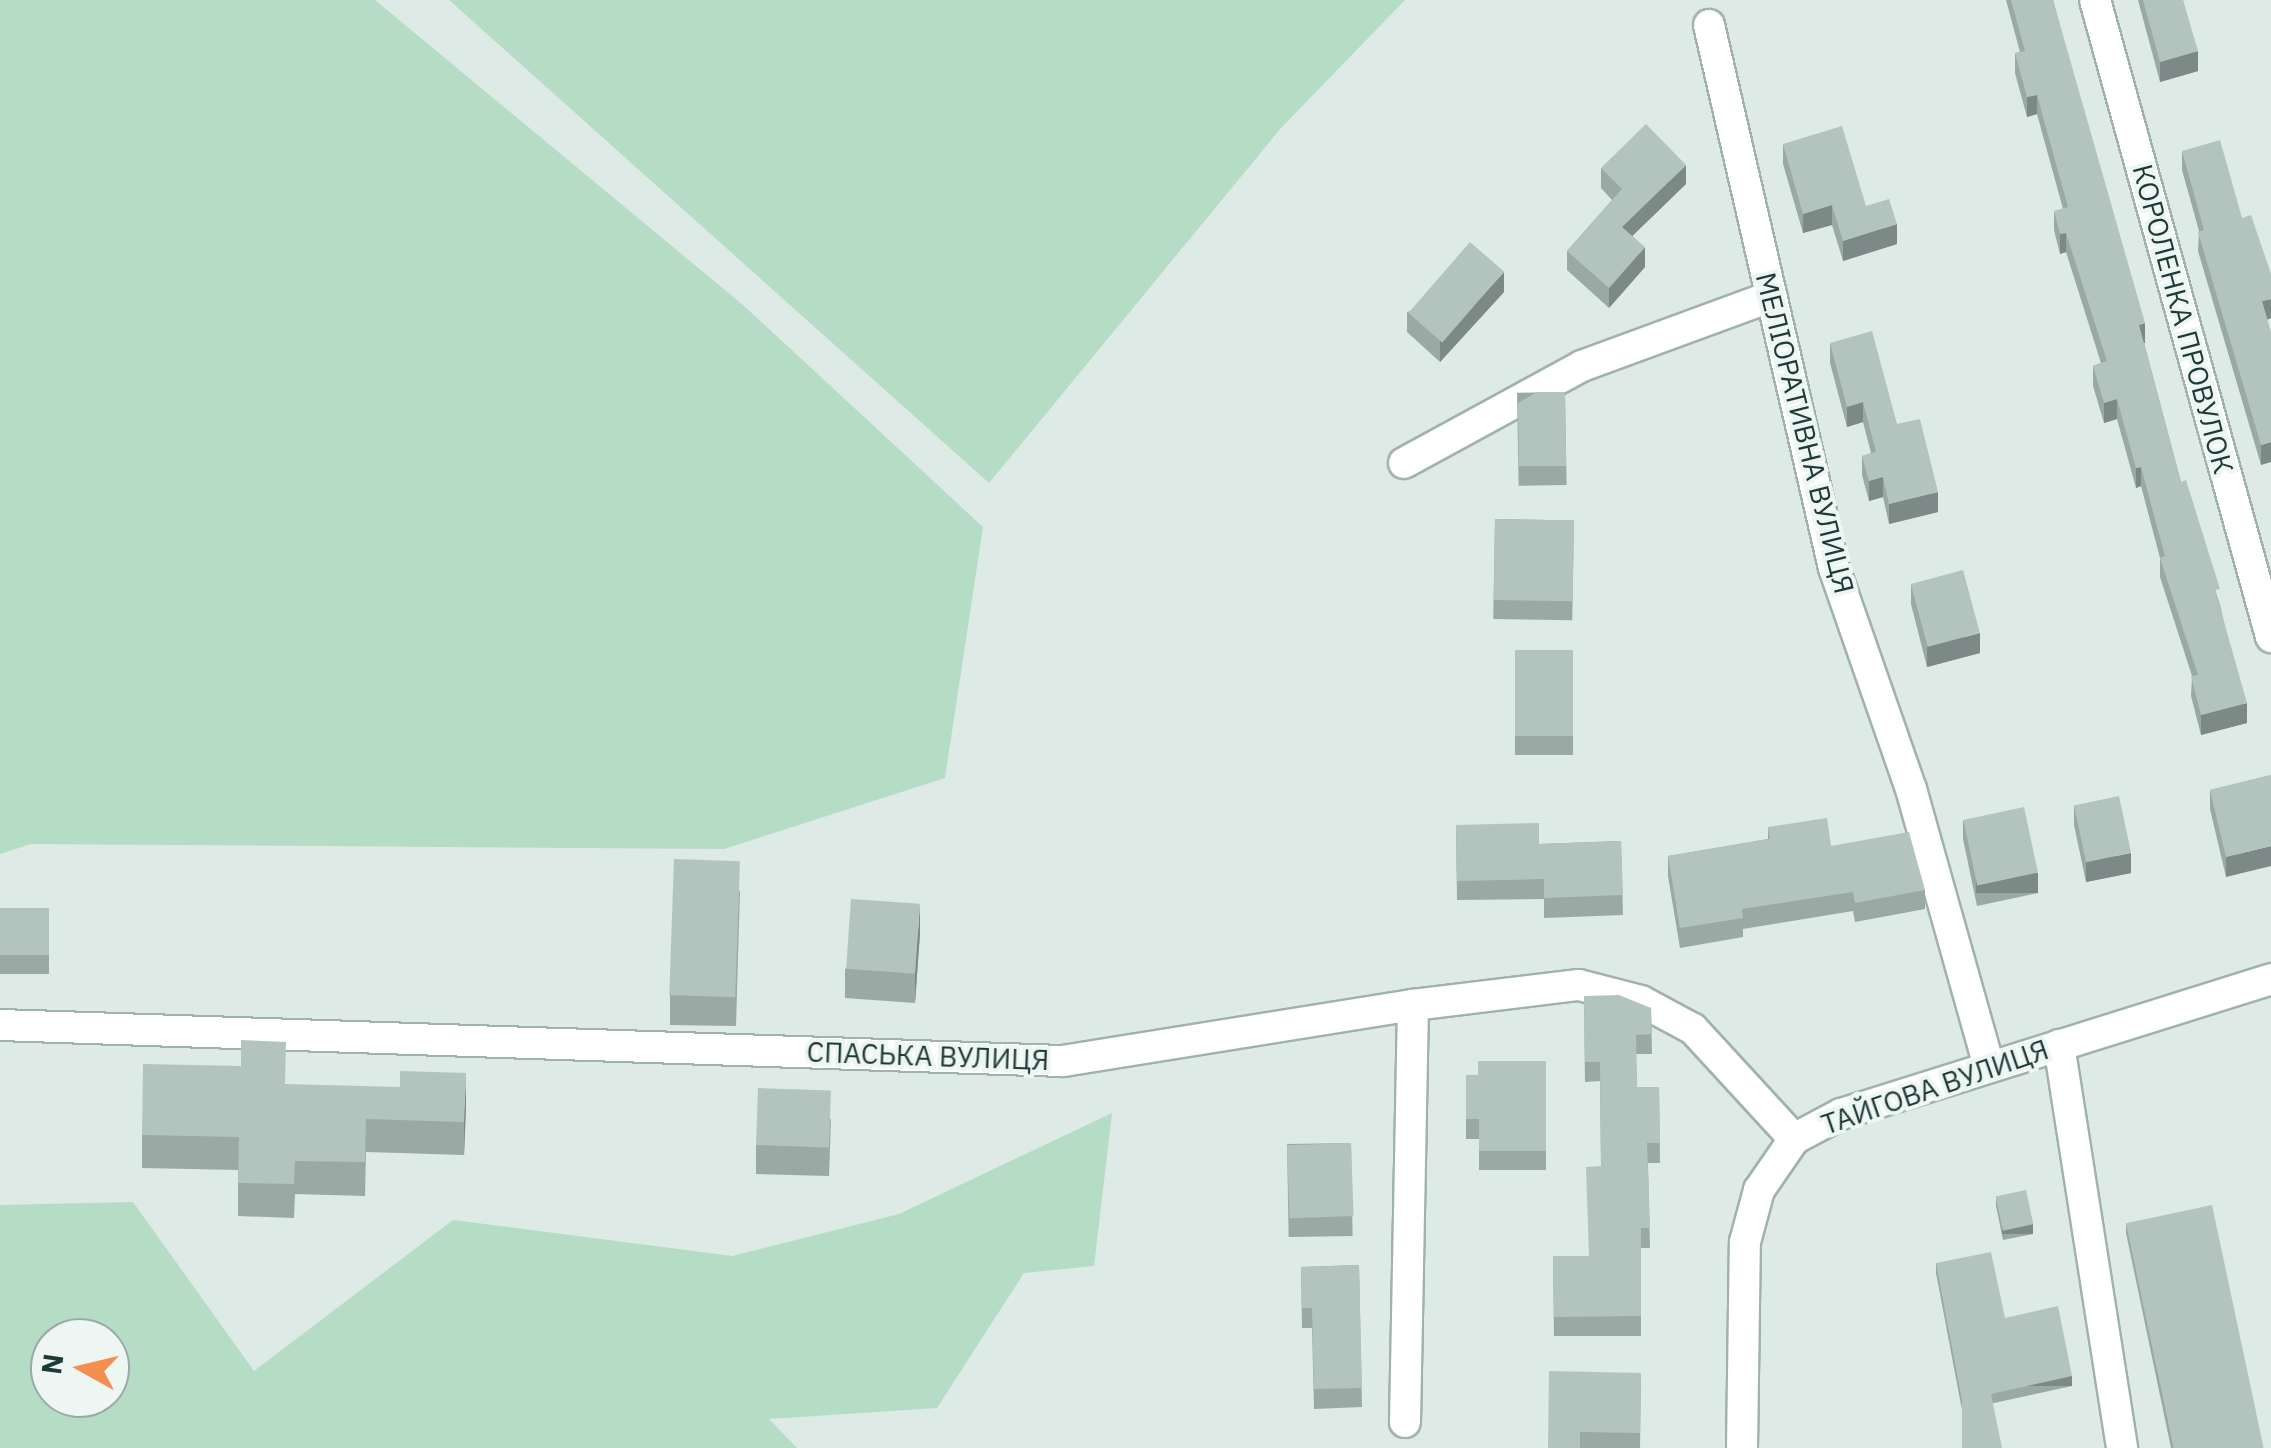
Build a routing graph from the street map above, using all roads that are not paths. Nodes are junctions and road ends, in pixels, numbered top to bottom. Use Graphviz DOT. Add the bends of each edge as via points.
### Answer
graph roads {
  1 [pos="2094,0"];
  2 [pos="1709,25"];
  3 [pos="1772,296"];
  4 [pos="1404,463"];
  5 [pos="2271,637"];
  6 [pos="2271,979"];
  7 [pos="1412,1006"];
  8 [pos="0,1025"];
  9 [pos="2059,1044"];
  10 [pos="1988,1066"];
  11 [pos="1794,1139"];
  12 [pos="1404,1422"];
  13 [pos="1742,1448"];
  14 [pos="2122,1448"];
  1 -- 5 [label="street, КОРОЛЕНКА ПРОВУЛОК"];
  2 -- 3 [label="street, МЕЛІОРАТИВНА ВУЛИЦЯ"];
  3 -- 4 [label="street" via="1582,366"];
  3 -- 10 [label="street, МЕЛІОРАТИВНА ВУЛИЦЯ" via="1834,568 1910,789"];
  6 -- 9 [label="street, ТАЙГОВА ВУЛИЦЯ"];
  7 -- 8 [label="street, СПАСЬКА ВУЛИЦЯ" via="1063,1061"];
  7 -- 11 [label="street, СПАСЬКА ВУЛИЦЯ" via="1579,985 1642,1001 1693,1029"];
  7 -- 12 [label="street"];
  9 -- 10 [label="street, ТАЙГОВА ВУЛИЦЯ"];
  9 -- 14 [label="street"];
  10 -- 11 [label="street, ТАЙГОВА ВУЛИЦЯ" via="1841,1114"];
  11 -- 13 [label="street, ТАЙГОВА ВУЛИЦЯ" via="1758,1190 1745,1242"];
}
